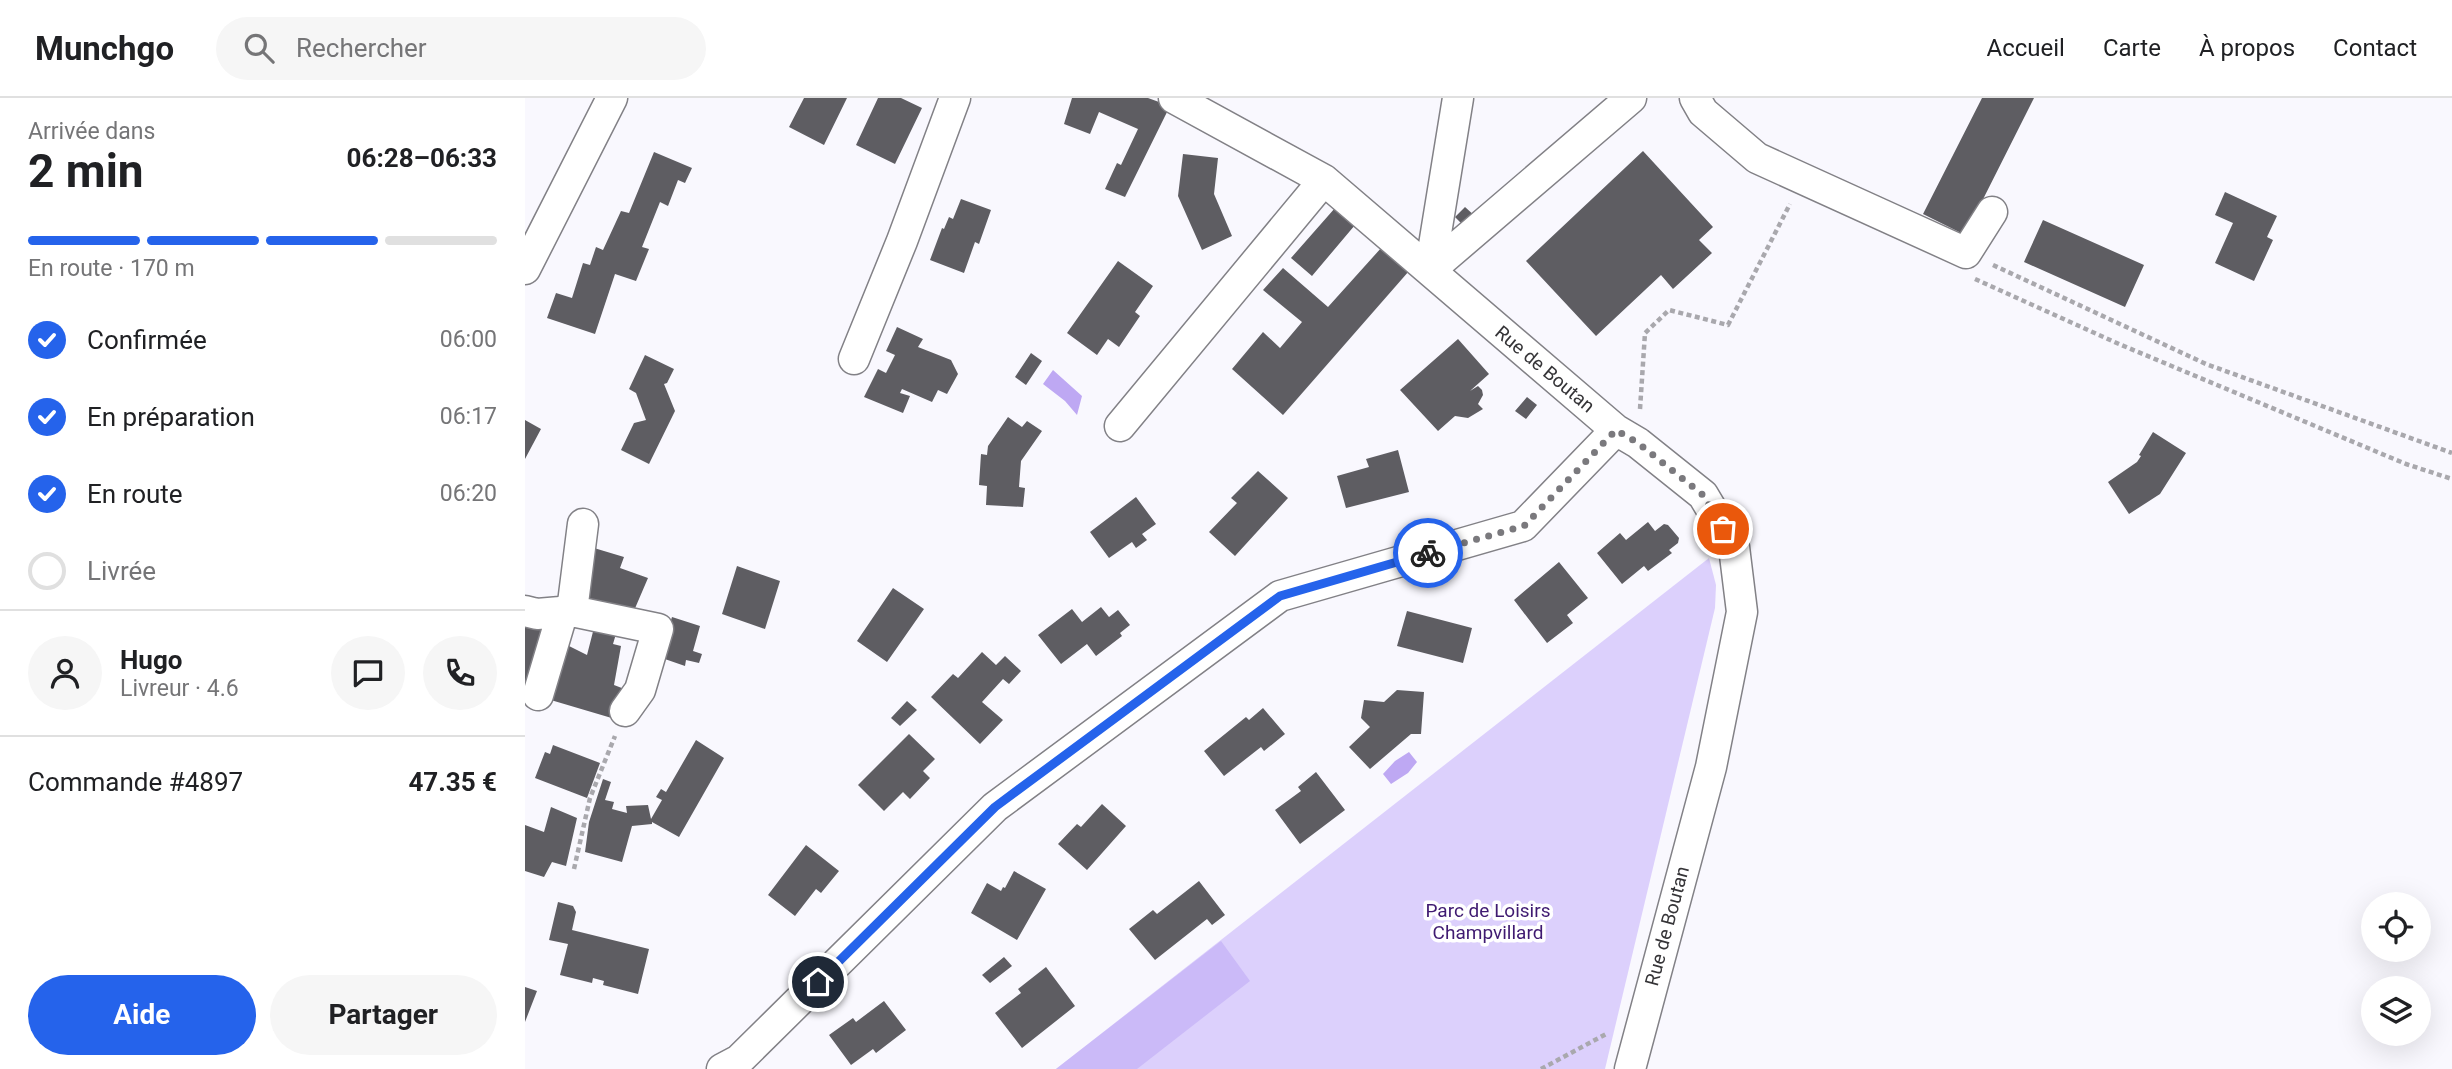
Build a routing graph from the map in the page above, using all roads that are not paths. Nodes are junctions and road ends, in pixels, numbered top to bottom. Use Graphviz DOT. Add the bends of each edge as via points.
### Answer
graph roads {
  1 [pos="612,98"];
  2 [pos="955,98"];
  3 [pos="1174,98"];
  4 [pos="1458,98"];
  5 [pos="1631,98"];
  6 [pos="1695,98"];
  7 [pos="1324,180"];
  8 [pos="1992,212"];
  9 [pos="525,269"];
  10 [pos="1430,270"];
  11 [pos="854,359"];
  12 [pos="1120,426"];
  13 [pos="1627,436"];
  14 [pos="583,524"];
  15 [pos="525,611"];
  16 [pos="568,611"];
  17 [pos="538,695"];
  18 [pos="625,711"];
  19 [pos="723,1069"];
  20 [pos="1630,1069"];
  1 -- 9 [label="street"];
  2 -- 11 [label="street"];
  3 -- 7 [label="street, Rue de Boutan"];
  4 -- 10 [label="street"];
  5 -- 10 [label="street"];
  6 -- 8 [label="street" via="1703,112 1757,158 1967,264"];
  7 -- 10 [label="street, Rue de Boutan"];
  7 -- 12 [label="street"];
  10 -- 13 [label="street, Rue de Boutan"];
  13 -- 19 [label="street" via="1524,526 1280,596 995,807 739,1060"];
  13 -- 20 [label="street, Rue de Boutan" via="1703,495 1734,547 1742,612 1711,767"];
  14 -- 16 [label="street"];
  15 -- 16 [label="street"];
  16 -- 17 [label="street"];
  16 -- 18 [label="street" via="658,629 640,690"];
}
